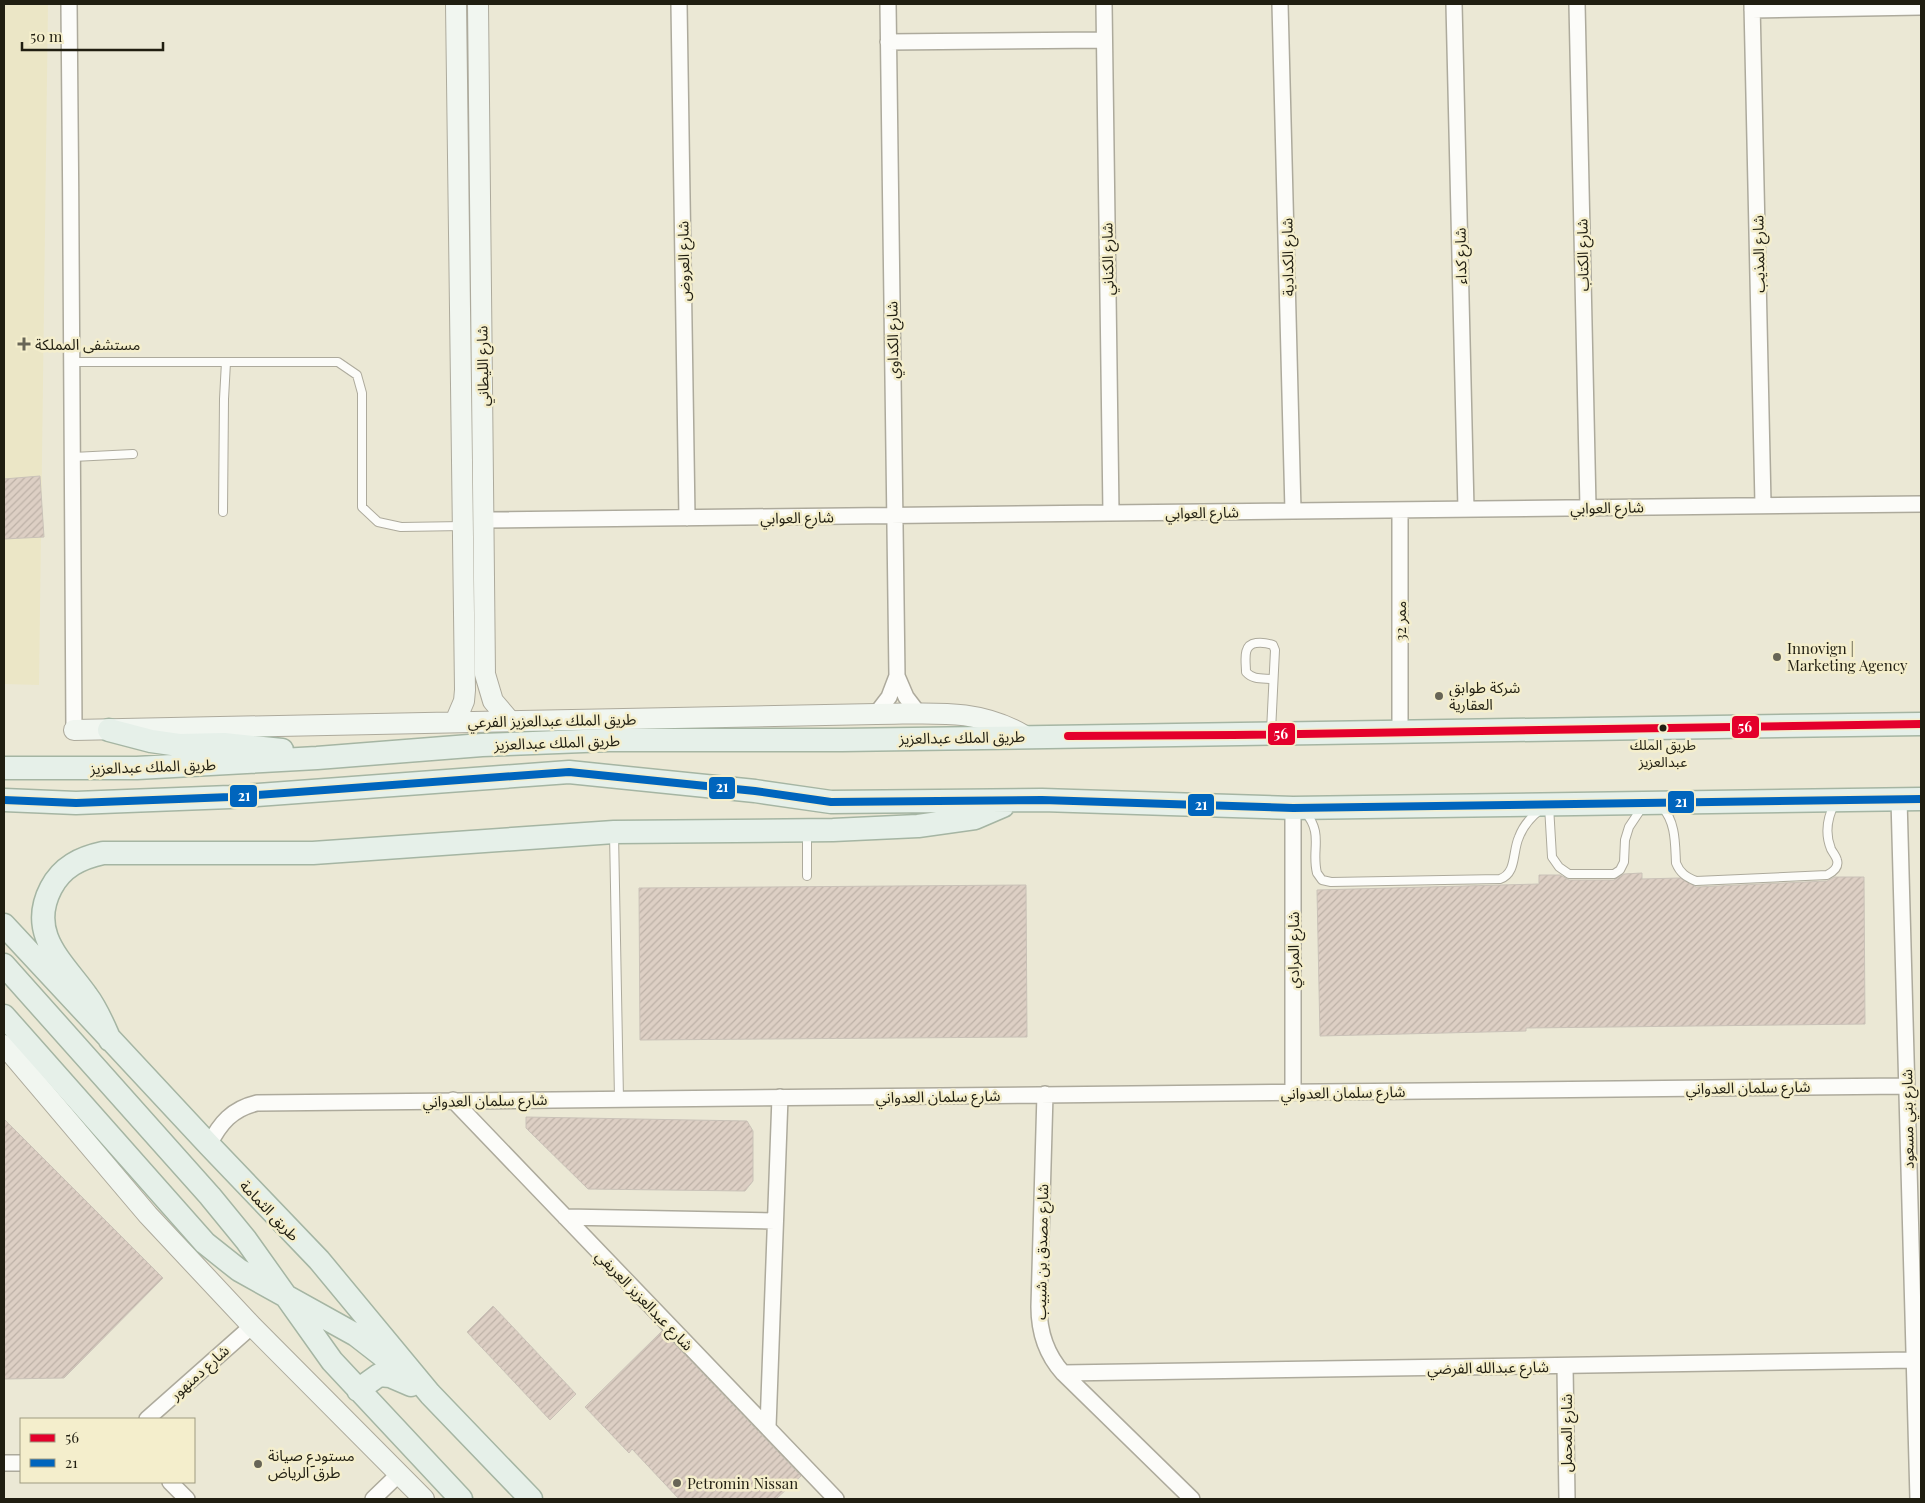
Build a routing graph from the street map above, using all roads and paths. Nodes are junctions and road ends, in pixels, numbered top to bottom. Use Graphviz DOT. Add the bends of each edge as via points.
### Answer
graph roads {
  1 [pos="68,4"];
  2 [pos="456,4"];
  3 [pos="478,4"];
  4 [pos="679,4"];
  5 [pos="888,4"];
  6 [pos="1104,4"];
  7 [pos="1280,4"];
  8 [pos="1454,4"];
  9 [pos="1577,4"];
  10 [pos="1752,7"];
  11 [pos="1921,8"];
  12 [pos="1104,40"];
  13 [pos="888,42"];
  14 [pos="72,362"];
  15 [pos="226,362"];
  16 [pos="134,454"];
  17 [pos="73,457"];
  18 [pos="1763,504"];
  19 [pos="1921,504"];
  20 [pos="1588,507"];
  21 [pos="1466,509"];
  22 [pos="1400,510"];
  23 [pos="1293,511"];
  24 [pos="223,512"];
  25 [pos="1110,513"];
  26 [pos="894,516"];
  27 [pos="687,518"];
  28 [pos="484,520"];
  29 [pos="463,526"];
  30 [pos="897,676"];
  31 [pos="1273,679"];
  32 [pos="876,714"];
  33 [pos="919,714"];
  34 [pos="510,721"];
  35 [pos="455,722"];
  36 [pos="1921,724"];
  37 [pos="74,730"];
  38 [pos="109,730"];
  39 [pos="1400,732"];
  40 [pos="1271,733"];
  41 [pos="1025,736"];
  42 [pos="317,758"];
  43 [pos="4,768"];
  44 [pos="1898,799"];
  45 [pos="1921,799"];
  46 [pos="4,800"];
  47 [pos="1013,801"];
  48 [pos="1837,801"];
  49 [pos="1651,803"];
  50 [pos="1548,806"];
  51 [pos="1296,808"];
  52 [pos="807,830"];
  53 [pos="614,832"];
  54 [pos="807,876"];
  55 [pos="4,925"];
  56 [pos="4,965"];
  57 [pos="4,1016"];
  58 [pos="110,1040"];
  59 [pos="4,1045"];
  60 [pos="1906,1086"];
  61 [pos="1293,1092"];
  62 [pos="1045,1094"];
  63 [pos="780,1097"];
  64 [pos="619,1099"];
  65 [pos="453,1100"];
  66 [pos="209,1145"];
  67 [pos="565,1217"];
  68 [pos="775,1221"];
  69 [pos="288,1297"];
  70 [pos="252,1326"];
  71 [pos="1913,1360"];
  72 [pos="1566,1366"];
  73 [pos="1063,1373"];
  74 [pos="358,1390"];
  75 [pos="430,1394"];
  76 [pos="148,1418"];
  77 [pos="768,1427"];
  78 [pos="4,1463"];
  79 [pos="20,1463"];
  80 [pos="400,1473"];
  81 [pos="171,1483"];
  82 [pos="187,1499"];
  83 [pos="373,1499"];
  84 [pos="424,1499"];
  85 [pos="461,1499"];
  86 [pos="531,1499"];
  87 [pos="836,1499"];
  88 [pos="1192,1499"];
  89 [pos="1567,1499"];
  90 [pos="1918,1499"];
  1 -- 14 [label="street"];
  2 -- 29 [label="street, شارع الليطاني"];
  3 -- 28 [label="street, شارع الليطاني"];
  4 -- 27 [label="street, شارع العروض"];
  5 -- 13 [label="street, شارع الكداوي"];
  6 -- 12 [label="street, شارع الكناني"];
  7 -- 23 [label="street, شارع الكدادية"];
  8 -- 21 [label="street, شارع كداء"];
  9 -- 20 [label="street, شارع الكتاب"];
  10 -- 11 [label="street"];
  10 -- 18 [label="street, شارع المذيب"];
  12 -- 13 [label="street"];
  12 -- 25 [label="street, شارع الكناني"];
  13 -- 26 [label="street, شارع الكداوي"];
  14 -- 15 [label="lane"];
  14 -- 17 [label="street"];
  15 -- 24 [label="lane"];
  15 -- 29 [label="lane" via="338,362 357,374 362,393 362,507 378,522 401,527"];
  16 -- 17 [label="lane"];
  17 -- 37 [label="street"];
  18 -- 19 [label="street, شارع العوابي"];
  18 -- 20 [label="street, شارع العوابي"];
  20 -- 21 [label="street, شارع العوابي"];
  21 -- 22 [label="street, شارع العوابي"];
  22 -- 23 [label="street, شارع العوابي"];
  22 -- 39 [label="street, ممر 32"];
  23 -- 25 [label="street, شارع العوابي"];
  25 -- 26 [label="street, شارع العوابي"];
  26 -- 27 [label="street, شارع العوابي"];
  26 -- 30 [label="street, شارع الكداوي"];
  27 -- 28 [label="street, شارع العوابي"];
  28 -- 34 [label="street, شارع الليطاني" via="485,674 493,701"];
  29 -- 35 [label="street, شارع الليطاني" via="465,690"];
  30 -- 32 [label="street, شارع الكداوي" via="889,697"];
  30 -- 33 [label="street, شارع الكداوي" via="906,697"];
  31 -- 31 [label="lane" via="1273,645 1267,642 1248,646 1246,672 1255,678"];
  31 -- 40 [label="lane"];
  32 -- 33 [label="street, طريق الملك عبدالعزيز الفرعي"];
  32 -- 34 [label="street, طريق الملك عبدالعزيز الفرعي"];
  33 -- 41 [label="street, طريق الملك عبدالعزيز الفرعي" via="978,716 1011,727"];
  34 -- 35 [label="street, طريق الملك عبدالعزيز الفرعي"];
  35 -- 38 [label="street, طريق الملك عبدالعزيز الفرعي"];
  36 -- 39 [label="main road, طريق الملك عبدالعزيز"];
  37 -- 38 [label="street, طريق الملك عبدالعزيز الفرعي"];
  38 -- 42 [label="main road" via="179,745 248,746"];
  39 -- 40 [label="main road, طريق الملك عبدالعزيز"];
  40 -- 41 [label="main road, طريق الملك عبدالعزيز"];
  41 -- 42 [label="main road, طريق الملك عبدالعزيز" via="609,740 482,745"];
  42 -- 43 [label="main road, طريق الملك عبدالعزيز" via="137,768"];
  44 -- 45 [label="main road, طريق الملك عبدالعزيز"];
  44 -- 48 [label="main road, طريق الملك عبدالعزيز"];
  44 -- 60 [label="street, شارع بني مسعود"];
  46 -- 47 [label="main road, طريق الملك عبدالعزيز" via="76,803 230,797 569,772 830,802"];
  47 -- 51 [label="main road, طريق الملك عبدالعزيز"];
  47 -- 52 [label="main road" via="975,818 918,826"];
  48 -- 49 [label="main road, طريق الملك عبدالعزيز"];
  48 -- 49 [label="lane" via="1827,830 1837,864 1827,875 1696,881 1678,868 1673,826 1664,809"];
  49 -- 50 [label="main road, طريق الملك عبدالعزيز"];
  49 -- 50 [label="lane" via="1629,827 1624,862 1614,874 1569,874 1559,867 1550,850"];
  50 -- 51 [label="main road, طريق الملك عبدالعزيز"];
  50 -- 51 [label="lane" via="1523,828 1510,872 1500,880 1331,882 1322,880 1317,873 1315,827"];
  51 -- 61 [label="street, شارع المرادي"];
  52 -- 53 [label="main road"];
  52 -- 54 [label="lane"];
  53 -- 58 [label="main road" via="313,853 88,856 75,862 54,882 47,895 43,924 53,951 98,1012"];
  53 -- 64 [label="lane"];
  55 -- 58 [label="main road, طريق الثمامة"];
  56 -- 69 [label="main road" via="210,1196"];
  57 -- 69 [label="main road" via="204,1243 239,1270"];
  58 -- 66 [label="main road, طريق الثمامة"];
  59 -- 70 [label="street" via="148,1215"];
  60 -- 61 [label="street, شارع سلمان العدواني"];
  60 -- 71 [label="street, شارع بني مسعود"];
  61 -- 62 [label="street, شارع سلمان العدواني"];
  62 -- 63 [label="street, شارع سلمان العدواني"];
  62 -- 73 [label="street, شارع مصدق بن شبيب" via="1039,1319 1045,1344"];
  63 -- 64 [label="street, شارع سلمان العدواني"];
  63 -- 68 [label="street"];
  64 -- 65 [label="street, شارع سلمان العدواني"];
  65 -- 66 [label="street, شارع سلمان العدواني" via="257,1103 235,1111 225,1119"];
  65 -- 67 [label="street, شارع عبدالعزيز العريفي"];
  66 -- 75 [label="main road, طريق الثمامة" via="319,1260"];
  67 -- 68 [label="street"];
  67 -- 77 [label="street, شارع عبدالعزيز العريفي"];
  68 -- 77 [label="street"];
  69 -- 74 [label="main road" via="332,1362"];
  69 -- 75 [label="main road" via="356,1335"];
  70 -- 76 [label="street, شارع دمنهور"];
  70 -- 80 [label="street"];
  71 -- 72 [label="street, شارع عبدالله الفرضي"];
  71 -- 90 [label="street, شارع بني مسعود"];
  72 -- 73 [label="street, شارع عبدالله الفرضي"];
  72 -- 89 [label="street, شارع المحمل"];
  73 -- 88 [label="street, شارع مصدق بن شبيب"];
  74 -- 75 [label="main road" via="379,1375 390,1376"];
  74 -- 85 [label="main road"];
  75 -- 86 [label="main road, طريق الثمامة"];
  77 -- 87 [label="street, شارع عبدالعزيز العريفي"];
  78 -- 79 [label="street"];
  80 -- 83 [label="street"];
  80 -- 84 [label="street"];
  81 -- 82 [label="street"];
}
